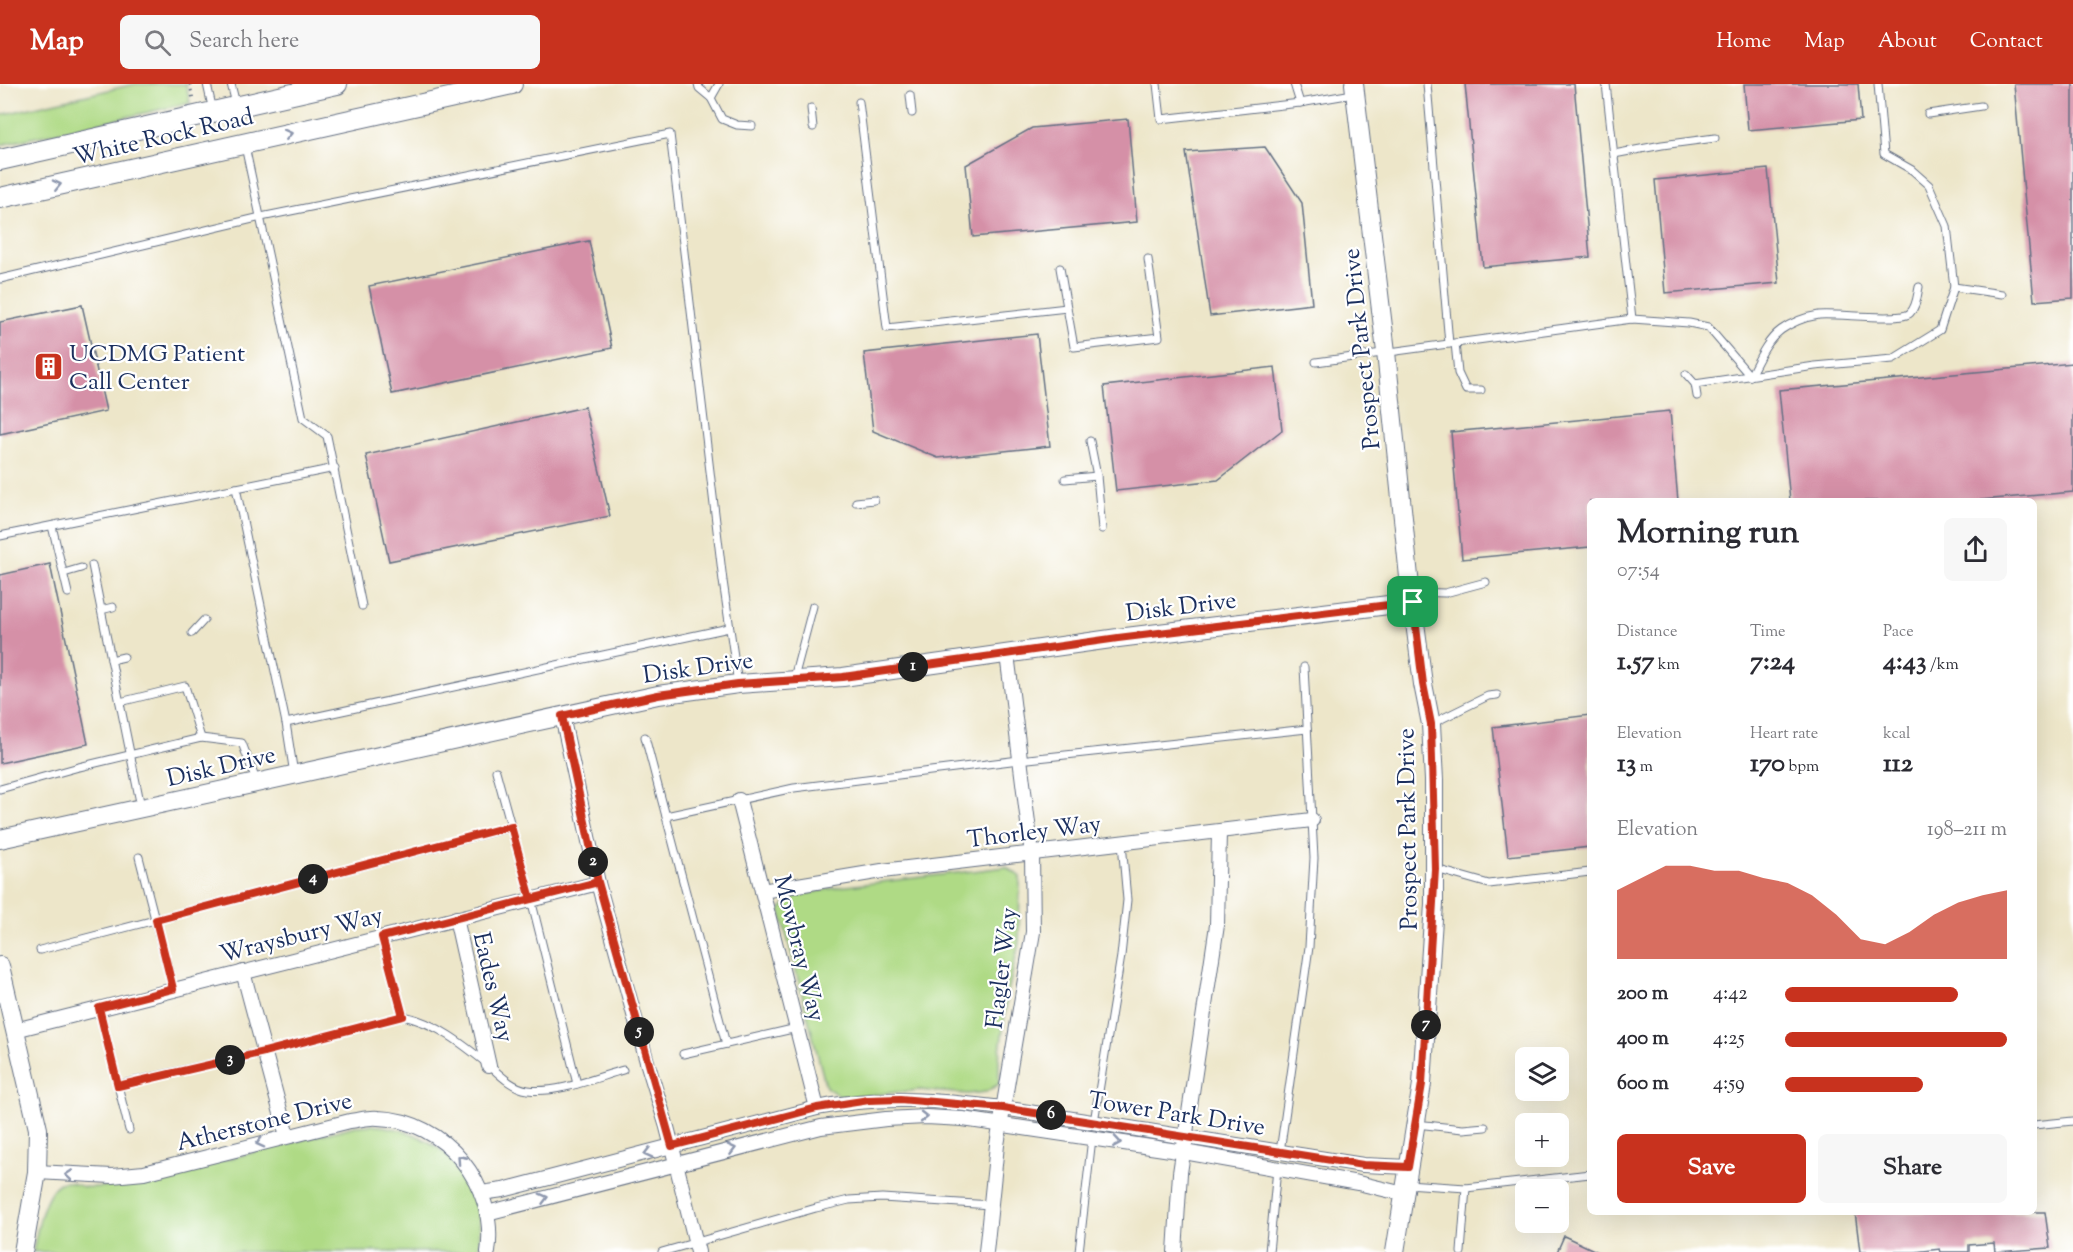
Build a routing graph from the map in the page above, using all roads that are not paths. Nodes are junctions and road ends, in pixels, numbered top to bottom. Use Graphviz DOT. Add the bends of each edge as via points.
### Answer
graph roads {
  1 [pos="207,84"];
  2 [pos="231,84"];
  3 [pos="337,84"];
  4 [pos="512,84"];
  5 [pos="698,84"];
  6 [pos="719,84"];
  7 [pos="1157,84"];
  8 [pos="1294,84"];
  9 [pos="1427,84"];
  10 [pos="1606,84"];
  11 [pos="1878,84"];
  12 [pos="1355,89"];
  13 [pos="910,95"];
  14 [pos="711,98"];
  15 [pos="859,102"];
  16 [pos="1300,103"];
  17 [pos="1981,106"];
  18 [pos="237,107"];
  19 [pos="811,108"];
  20 [pos="214,112"];
  21 [pos="912,113"];
  22 [pos="1928,114"];
  23 [pos="752,126"];
  24 [pos="813,127"];
  25 [pos="1715,138"];
  26 [pos="245,143"];
  27 [pos="1614,154"];
  28 [pos="0,160"];
  29 [pos="0,198"];
  30 [pos="261,217"];
  31 [pos="1148,258"];
  32 [pos="1060,268"];
  33 [pos="0,279"];
  34 [pos="1918,287"];
  35 [pos="1954,287"];
  36 [pos="2002,294"];
  37 [pos="1067,308"];
  38 [pos="1632,319"];
  39 [pos="1452,343"];
  40 [pos="1386,352"];
  41 [pos="1317,362"];
  42 [pos="1686,374"];
  43 [pos="1750,376"];
  44 [pos="1695,384"];
  45 [pos="1481,390"];
  46 [pos="1697,396"];
  47 [pos="1090,441"];
  48 [pos="335,468"];
  49 [pos="1097,476"];
  50 [pos="1065,479"];
  51 [pos="236,488"];
  52 [pos="874,500"];
  53 [pos="855,502"];
  54 [pos="52,526"];
  55 [pos="1102,529"];
  56 [pos="0,536"];
  57 [pos="92,565"];
  58 [pos="81,568"];
  59 [pos="64,573"];
  60 [pos="1486,582"];
  61 [pos="68,593"];
  62 [pos="1412,597"];
  63 [pos="362,606"];
  64 [pos="813,606"];
  65 [pos="113,607"];
  66 [pos="101,610"];
  67 [pos="204,620"];
  68 [pos="729,628"];
  69 [pos="192,633"];
  70 [pos="1007,654"];
  71 [pos="124,657"];
  72 [pos="111,660"];
  73 [pos="1304,667"];
  74 [pos="793,680"];
  75 [pos="738,684"];
  76 [pos="1497,695"];
  77 [pos="120,702"];
  78 [pos="562,716"];
  79 [pos="286,723"];
  80 [pos="1431,724"];
  81 [pos="1308,729"];
  82 [pos="645,737"];
  83 [pos="201,738"];
  84 [pos="130,754"];
  85 [pos="1019,760"];
  86 [pos="496,771"];
  87 [pos="294,774"];
  88 [pos="257,783"];
  89 [pos="0,789"];
  90 [pos="739,800"];
  91 [pos="142,809"];
  92 [pos="666,816"];
  93 [pos="1312,820"];
  94 [pos="511,826"];
  95 [pos="1219,832"];
  96 [pos="0,838"];
  97 [pos="1122,843"];
  98 [pos="1032,855"];
  99 [pos="139,857"];
  100 [pos="1435,869"];
  101 [pos="1587,872"];
  102 [pos="598,882"];
  103 [pos="762,891"];
  104 [pos="531,899"];
  105 [pos="456,918"];
  106 [pos="156,920"];
  107 [pos="382,937"];
  108 [pos="40,950"];
  109 [pos="0,966"];
  110 [pos="243,972"];
  111 [pos="173,989"];
  112 [pos="99,1008"];
  113 [pos="403,1016"];
  114 [pos="797,1028"];
  115 [pos="15,1030"];
  116 [pos="726,1044"];
  117 [pos="264,1052"];
  118 [pos="683,1054"];
  119 [pos="489,1066"];
  120 [pos="623,1070"];
  121 [pos="577,1084"];
  122 [pos="118,1086"];
  123 [pos="817,1108"];
  124 [pos="1003,1108"];
  125 [pos="2073,1121"];
  126 [pos="1094,1122"];
  127 [pos="1000,1124"];
  128 [pos="1416,1124"];
  129 [pos="2037,1125"];
  130 [pos="1485,1127"];
  131 [pos="129,1130"];
  132 [pos="287,1136"];
  133 [pos="1092,1138"];
  134 [pos="1186,1138"];
  135 [pos="672,1146"];
  136 [pos="1184,1152"];
  137 [pos="1280,1152"];
  138 [pos="677,1163"];
  139 [pos="1277,1169"];
  140 [pos="37,1172"];
  141 [pos="1587,1174"];
  142 [pos="1406,1182"];
  143 [pos="1466,1188"];
  144 [pos="481,1193"];
  145 [pos="991,1205"];
  146 [pos="487,1213"];
  147 [pos="697,1247"];
  148 [pos="23,1252"];
  149 [pos="488,1252"];
  150 [pos="662,1252"];
  151 [pos="986,1252"];
  152 [pos="1079,1252"];
  153 [pos="1175,1252"];
  154 [pos="1269,1252"];
  155 [pos="1395,1252"];
  156 [pos="1461,1252"];
  1 -- 20 [label="lane"];
  2 -- 18 [label="lane"];
  3 -- 18 [label="main road, White Rock Road"];
  26 -- 4 [label="main road, White Rock Road, one-way"];
  5 -- 14 [label="lane"];
  6 -- 14 [label="lane"];
  7 -- 16 [label="lane" via="1161,119"];
  8 -- 16 [label="lane"];
  9 -- 39 [label="lane"];
  10 -- 27 [label="lane"];
  11 -- 35 [label="lane" via="1884,154 1929,185 1947,226"];
  12 -- 16 [label="lane"];
  12 -- 40 [label="street, Prospect Park Drive"];
  13 -- 21 [label="lane"];
  14 -- 23 [label="lane" via="722,118"];
  15 -- 37 [label="lane" via="887,328"];
  17 -- 22 [label="lane"];
  18 -- 20 [label="main road, White Rock Road"];
  19 -- 24 [label="lane"];
  20 -- 28 [label="main road, White Rock Road"];
  25 -- 27 [label="lane"];
  29 -- 26 [label="main road, White Rock Road, one-way"];
  26 -- 30 [label="lane"];
  27 -- 38 [label="lane"];
  30 -- 33 [label="lane"];
  30 -- 48 [label="lane" via="303,417 327,436"];
  30 -- 68 [label="lane" via="670,134"];
  31 -- 37 [label="lane" via="1159,337 1074,347"];
  32 -- 37 [label="lane"];
  34 -- 43 [label="lane" via="1917,302 1909,314 1899,318 1818,315 1779,331 1763,350"];
  35 -- 36 [label="lane"];
  35 -- 43 [label="lane" via="1940,330 1893,359"];
  38 -- 39 [label="lane"];
  38 -- 43 [label="lane" via="1708,327"];
  39 -- 40 [label="lane"];
  39 -- 45 [label="lane" via="1466,390"];
  40 -- 41 [label="lane"];
  40 -- 62 [label="street, Prospect Park Drive"];
  42 -- 44 [label="lane"];
  43 -- 44 [label="lane"];
  44 -- 46 [label="lane"];
  47 -- 49 [label="lane"];
  48 -- 51 [label="lane"];
  48 -- 63 [label="lane"];
  49 -- 50 [label="lane"];
  49 -- 55 [label="lane"];
  51 -- 54 [label="lane"];
  51 -- 79 [label="lane"];
  52 -- 53 [label="lane"];
  54 -- 56 [label="lane"];
  54 -- 59 [label="lane"];
  57 -- 66 [label="lane"];
  58 -- 59 [label="lane"];
  59 -- 61 [label="lane"];
  60 -- 62 [label="lane"];
  62 -- 70 [label="street, Disk Drive"];
  62 -- 80 [label="street, Prospect Park Drive"];
  64 -- 74 [label="lane"];
  65 -- 66 [label="lane"];
  66 -- 72 [label="lane"];
  67 -- 69 [label="lane"];
  68 -- 75 [label="lane"];
  68 -- 79 [label="lane"];
  70 -- 74 [label="street, Disk Drive" via="843,677"];
  70 -- 85 [label="street, Flagler Way"];
  71 -- 72 [label="lane"];
  72 -- 77 [label="lane"];
  73 -- 81 [label="lane"];
  74 -- 75 [label="street, Disk Drive"];
  75 -- 78 [label="street, Disk Drive" via="658,695"];
  76 -- 80 [label="lane"];
  77 -- 83 [label="lane" via="185,686"];
  77 -- 84 [label="lane"];
  78 -- 87 [label="street, Disk Drive"];
  78 -- 102 [label="street"];
  79 -- 87 [label="lane"];
  80 -- 100 [label="street, Prospect Park Drive"];
  81 -- 85 [label="lane"];
  81 -- 93 [label="lane"];
  82 -- 92 [label="lane"];
  83 -- 84 [label="lane"];
  83 -- 88 [label="lane" via="242,743"];
  84 -- 89 [label="lane"];
  84 -- 91 [label="lane"];
  85 -- 90 [label="lane" via="794,788"];
  85 -- 98 [label="street, Flagler Way"];
  86 -- 94 [label="lane"];
  87 -- 88 [label="street, Disk Drive"];
  88 -- 91 [label="street, Disk Drive"];
  90 -- 92 [label="lane"];
  90 -- 103 [label="street, Mowbray Way"];
  91 -- 96 [label="street, Disk Drive"];
  92 -- 116 [label="lane"];
  93 -- 95 [label="street, Thorley Way"];
  93 -- 137 [label="lane" via="1309,947"];
  94 -- 104 [label="lane"];
  94 -- 106 [label="lane"];
  95 -- 97 [label="street, Thorley Way"];
  95 -- 134 [label="street" via="1217,925"];
  97 -- 98 [label="street, Thorley Way"];
  97 -- 126 [label="lane" via="1127,900"];
  98 -- 103 [label="street, Thorley Way" via="882,871"];
  98 -- 124 [label="street, Flagler Way" via="1033,932"];
  99 -- 106 [label="lane"];
  100 -- 101 [label="lane" via="1489,884"];
  100 -- 128 [label="street, Prospect Park Drive" via="1422,1084"];
  102 -- 104 [label="street, Wraysbury Way"];
  102 -- 135 [label="street"];
  103 -- 114 [label="street, Mowbray Way"];
  104 -- 105 [label="street, Wraysbury Way"];
  104 -- 121 [label="lane"];
  105 -- 107 [label="street, Wraysbury Way"];
  105 -- 119 [label="street, Eades Way"];
  106 -- 108 [label="lane"];
  106 -- 111 [label="lane"];
  107 -- 110 [label="street, Wraysbury Way"];
  107 -- 113 [label="lane"];
  109 -- 115 [label="street"];
  110 -- 111 [label="street, Wraysbury Way"];
  110 -- 117 [label="street"];
  111 -- 112 [label="street, Wraysbury Way"];
  112 -- 115 [label="street, Wraysbury Way"];
  112 -- 122 [label="lane"];
  113 -- 117 [label="lane"];
  113 -- 119 [label="lane" via="440,1029"];
  114 -- 116 [label="lane"];
  114 -- 123 [label="street, Mowbray Way"];
  115 -- 140 [label="street" via="38,1129"];
  116 -- 118 [label="lane"];
  117 -- 122 [label="lane"];
  117 -- 132 [label="street"];
  119 -- 121 [label="lane" via="523,1089"];
  120 -- 121 [label="lane"];
  122 -- 131 [label="lane"];
  123 -- 124 [label="street, Tower Park Drive" via="900,1099"];
  123 -- 135 [label="street, Tower Park Drive"];
  124 -- 126 [label="street, Tower Park Drive"];
  124 -- 127 [label="street, Flagler Way"];
  125 -- 129 [label="lane"];
  126 -- 134 [label="street, Tower Park Drive"];
  127 -- 133 [label="street, Tower Park Drive"];
  138 -- 127 [label="street, Tower Park Drive, one-way" via="850,1122 926,1117"];
  127 -- 145 [label="street, Flagler Way"];
  128 -- 130 [label="lane" via="1463,1130"];
  128 -- 142 [label="street, Prospect Park Drive"];
  132 -- 140 [label="street, Atherstone Drive, one-way" via="144,1173 111,1176"];
  144 -- 132 [label="street, Atherstone Drive, one-way" via="468,1167 452,1149 430,1131 403,1121 377,1117"];
  133 -- 136 [label="street, Tower Park Drive, one-way"];
  133 -- 152 [label="lane"];
  134 -- 136 [label="street"];
  134 -- 137 [label="street, Tower Park Drive"];
  135 -- 138 [label="street"];
  135 -- 144 [label="street, Tower Park Drive, one-way"];
  136 -- 139 [label="street, Tower Park Drive"];
  136 -- 153 [label="street"];
  137 -- 142 [label="street, Tower Park Drive" via="1363,1165"];
  146 -- 138 [label="street, Tower Park Drive, one-way"];
  138 -- 147 [label="street"];
  139 -- 142 [label="street, Tower Park Drive" via="1358,1183"];
  139 -- 154 [label="lane"];
  140 -- 148 [label="street"];
  141 -- 143 [label="lane"];
  142 -- 143 [label="lane"];
  142 -- 155 [label="street, Prospect Park Drive"];
  143 -- 156 [label="lane"];
  144 -- 146 [label="street, Atherstone Drive"];
  145 -- 147 [label="lane" via="882,1198 849,1200"];
  145 -- 151 [label="street, Flagler Way"];
  146 -- 149 [label="street, Atherstone Drive"];
  147 -- 150 [label="lane"];
}
